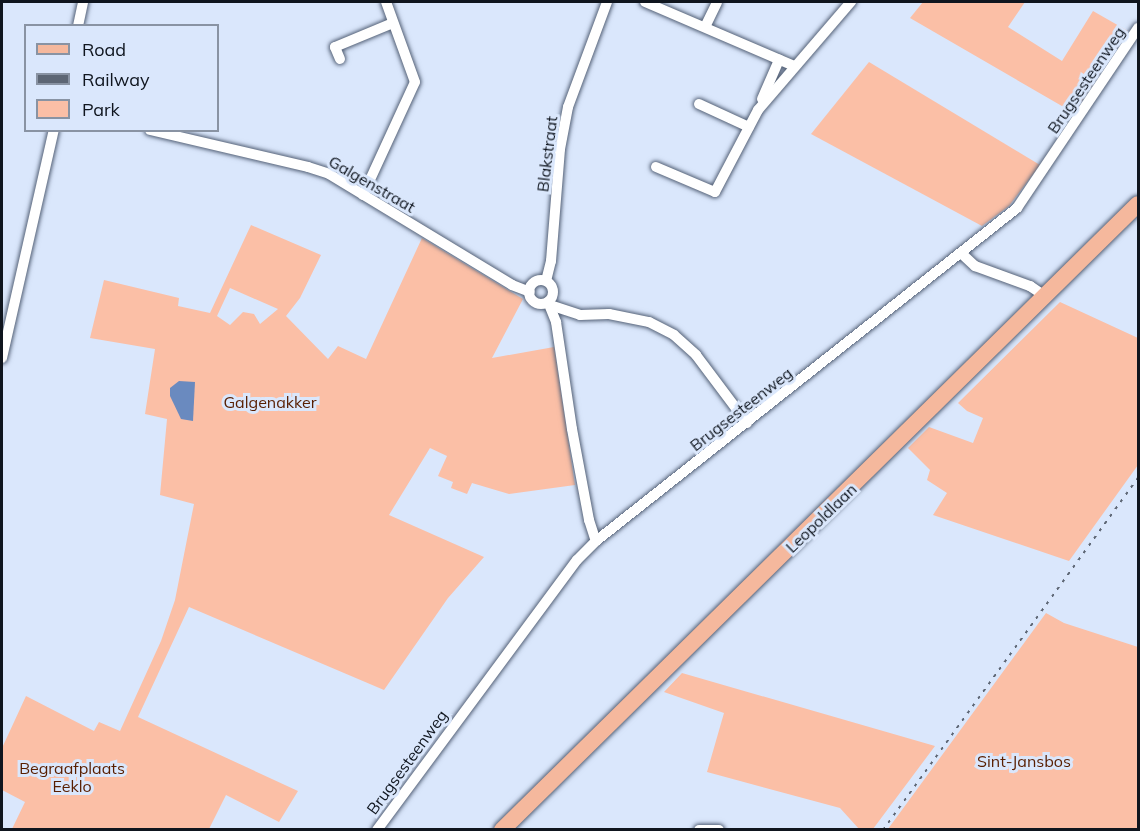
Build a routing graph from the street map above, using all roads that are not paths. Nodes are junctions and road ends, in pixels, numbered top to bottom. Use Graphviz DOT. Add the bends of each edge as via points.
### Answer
graph roads {
  1 [pos="83,2"];
  2 [pos="386,2"];
  3 [pos="607,2"];
  4 [pos="645,2"];
  5 [pos="717,2"];
  6 [pos="851,2"];
  7 [pos="393,23"];
  8 [pos="78,24"];
  9 [pos="706,26"];
  10 [pos="1138,28"];
  11 [pos="340,59"];
  12 [pos="779,60"];
  13 [pos="794,66"];
  14 [pos="699,104"];
  15 [pos="758,110"];
  16 [pos="749,127"];
  17 [pos="54,132"];
  18 [pos="159,132"];
  19 [pos="656,167"];
  20 [pos="363,195"];
  21 [pos="1138,204"];
  22 [pos="962,254"];
  23 [pos="546,281"];
  24 [pos="530,292"];
  25 [pos="1045,296"];
  26 [pos="549,303"];
  27 [pos="2,358"];
  28 [pos="747,423"];
  29 [pos="596,541"];
  30 [pos="377,830"];
  31 [pos="502,830"];
  32 [pos="699,830"];
  33 [pos="719,830"];
  1 -- 8 [label="street"];
  2 -- 7 [label="street"];
  3 -- 23 [label="street, Blakstraat" via="568,107"];
  4 -- 9 [label="street"];
  5 -- 9 [label="street"];
  6 -- 13 [label="street"];
  7 -- 11 [label="street" via="336,46"];
  7 -- 20 [label="street" via="415,82"];
  9 -- 12 [label="street"];
  10 -- 22 [label="street, Brugsesteenweg" via="1017,208"];
  12 -- 13 [label="street"];
  12 -- 15 [label="street"];
  13 -- 15 [label="street"];
  14 -- 16 [label="street"];
  15 -- 16 [label="street"];
  16 -- 19 [label="street" via="715,192"];
  17 -- 27 [label="street"];
  18 -- 20 [label="street, Galgenstraat" via="308,167"];
  20 -- 24 [label="street, Galgenstraat"];
  21 -- 25 [label="main road, Leopoldlaan"];
  22 -- 25 [label="street" via="975,266 1030,286"];
  22 -- 28 [label="street, Brugsesteenweg"];
  23 -- 24 [label="street" via="537,281"];
  23 -- 26 [label="street" via="553,290"];
  24 -- 26 [label="street" via="536,302"];
  25 -- 31 [label="main road, Leopoldlaan"];
  26 -- 28 [label="street" via="575,314 609,314 649,322 674,335 696,355"];
  26 -- 29 [label="street"];
  28 -- 29 [label="street, Brugsesteenweg"];
  29 -- 30 [label="street, Brugsesteenweg" via="565,574"];
  32 -- 33 [label="street"];
}
